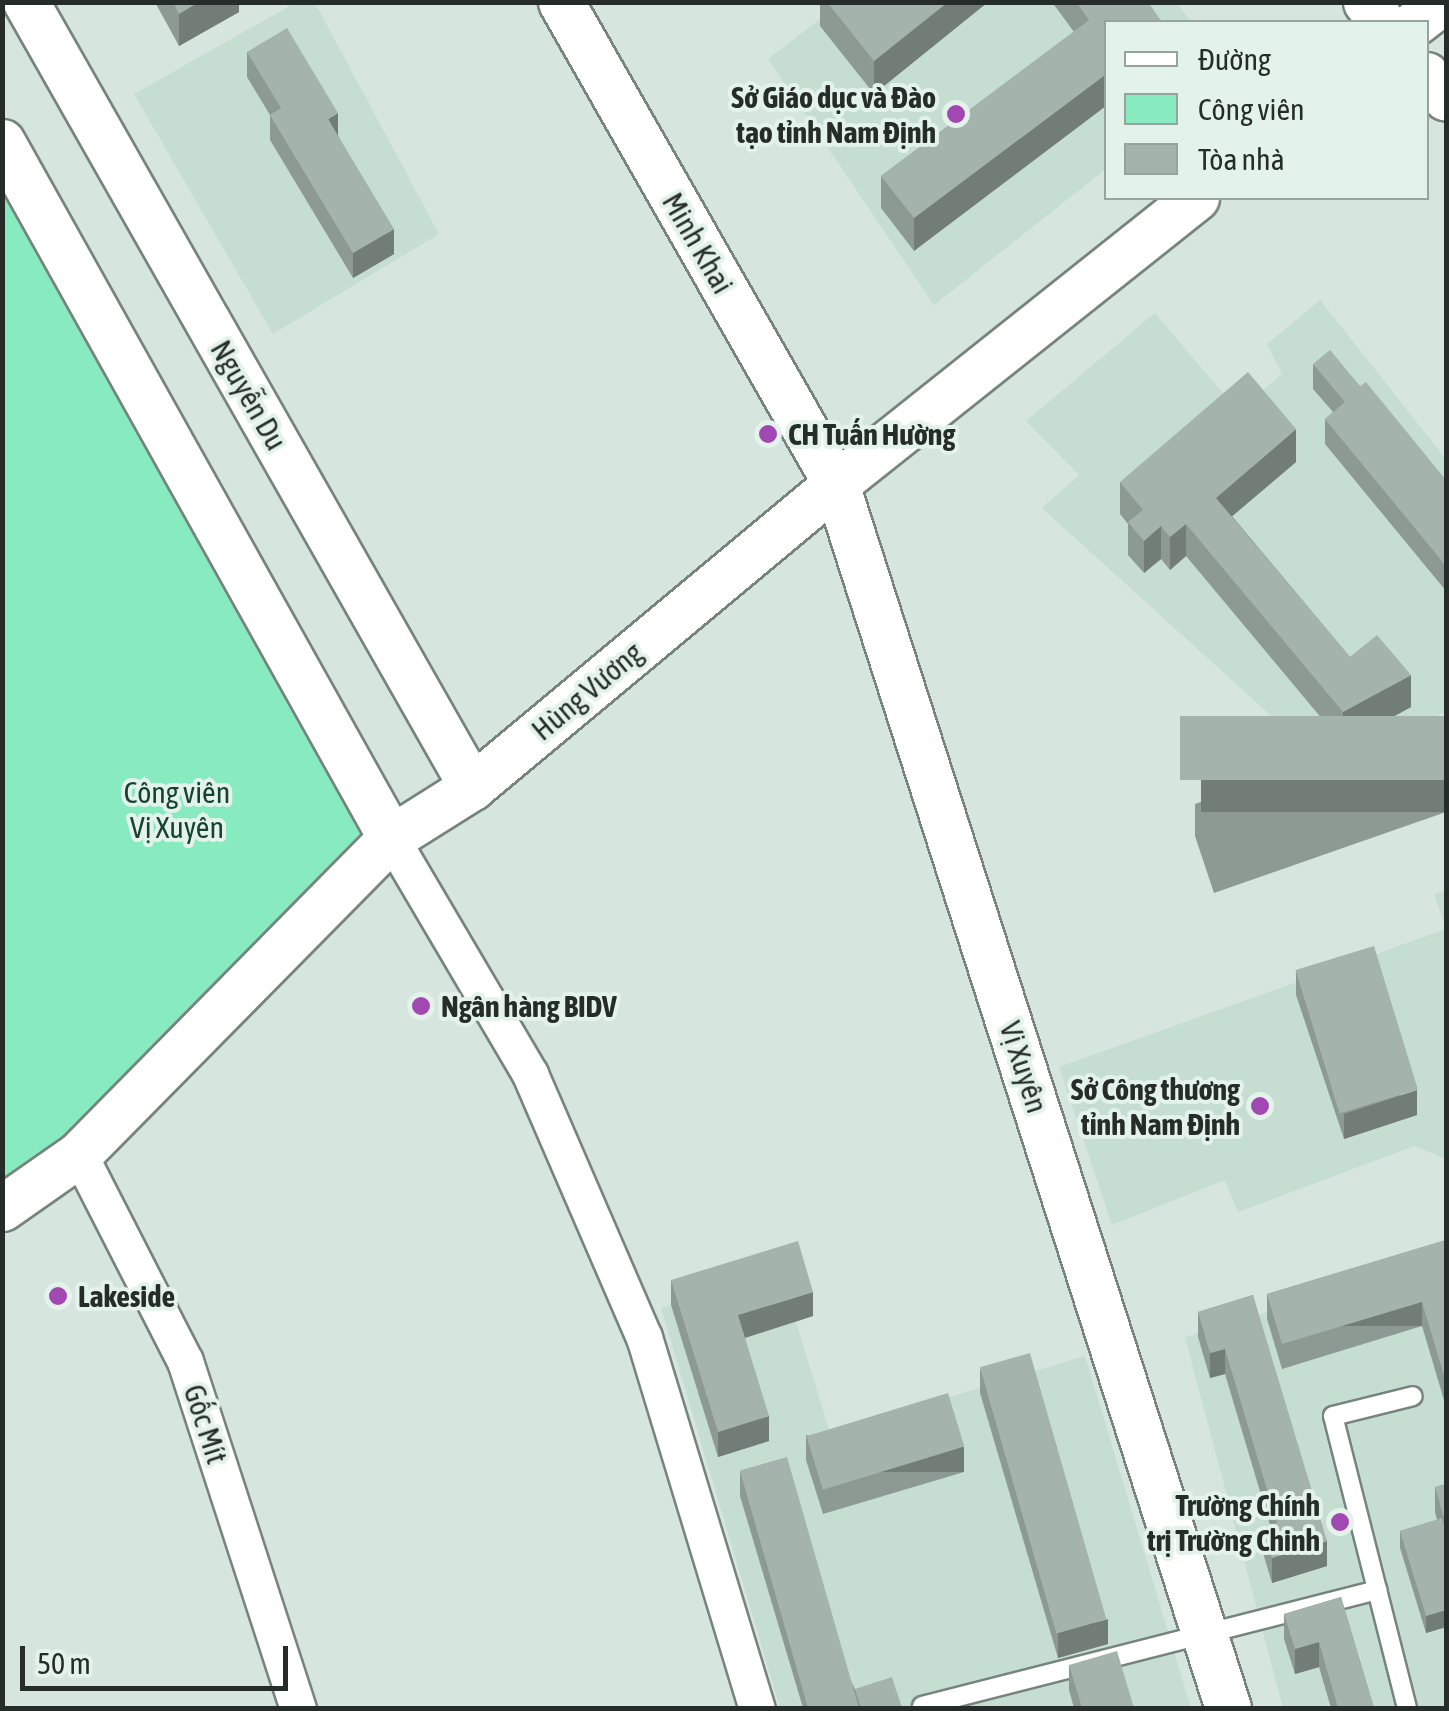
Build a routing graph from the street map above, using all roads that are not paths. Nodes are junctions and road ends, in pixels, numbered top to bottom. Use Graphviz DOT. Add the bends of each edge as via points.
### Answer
graph roads {
  1 [pos="26,2"];
  2 [pos="561,2"];
  3 [pos="1442,2"];
  4 [pos="1419,20"];
  5 [pos="1429,78"];
  6 [pos="1446,98"];
  7 [pos="2,142"];
  8 [pos="1193,200"];
  9 [pos="836,484"];
  10 [pos="472,787"];
  11 [pos="391,838"];
  12 [pos="80,1154"];
  13 [pos="2,1208"];
  14 [pos="1413,1396"];
  15 [pos="1378,1590"];
  16 [pos="1205,1634"];
  17 [pos="922,1706"];
  18 [pos="298,1708"];
  19 [pos="757,1708"];
  20 [pos="1228,1708"];
  21 [pos="1408,1708"];
  1 -- 10 [label="street, Nguyễn Du"];
  2 -- 9 [label="street, Minh Khai"];
  3 -- 4 [label="street"];
  5 -- 6 [label="street"];
  7 -- 11 [label="street"];
  8 -- 9 [label="street, Hùng Vương"];
  9 -- 10 [label="street, Hùng Vương"];
  9 -- 16 [label="street, Vị Xuyên"];
  10 -- 11 [label="street, Hùng Vương"];
  11 -- 12 [label="street, Hùng Vương"];
  11 -- 19 [label="street" via="530,1074 644,1337"];
  12 -- 13 [label="street, Hùng Vương"];
  12 -- 18 [label="street, Gốc Mít" via="186,1360"];
  14 -- 15 [label="lane" via="1334,1416"];
  15 -- 16 [label="lane"];
  15 -- 21 [label="lane"];
  16 -- 17 [label="lane"];
  16 -- 20 [label="street, Vị Xuyên"];
}
